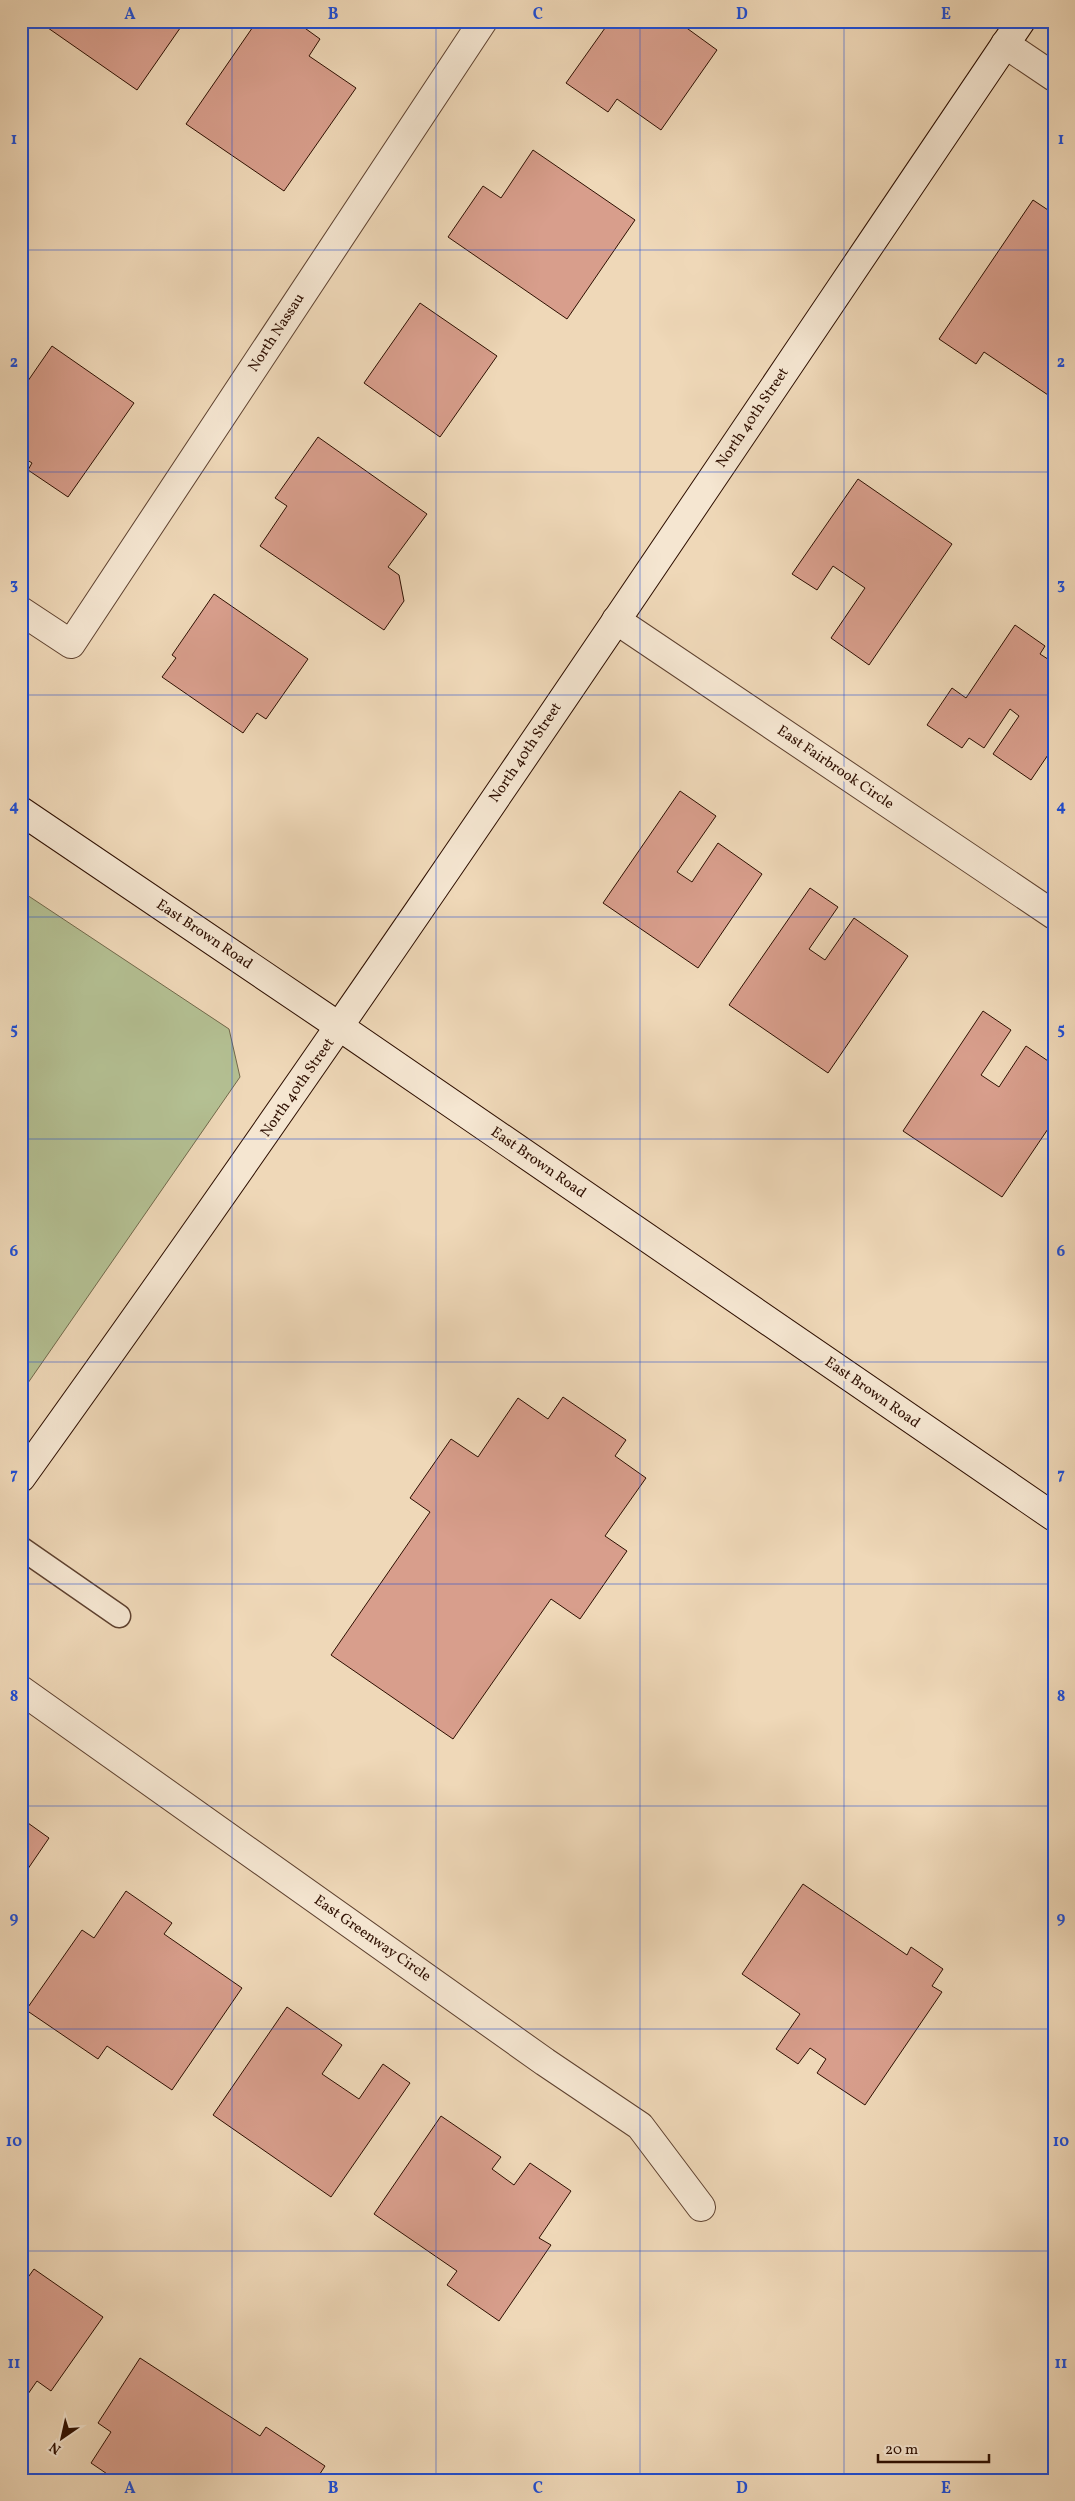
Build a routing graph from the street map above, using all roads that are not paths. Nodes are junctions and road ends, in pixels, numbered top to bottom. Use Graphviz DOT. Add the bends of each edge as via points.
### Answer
graph roads {
  1 [pos="1020,21"];
  2 [pos="474,24"];
  3 [pos="1005,44"];
  4 [pos="1054,77"];
  5 [pos="21,612"];
  6 [pos="616,620"];
  7 [pos="21,811"];
  8 [pos="1054,915"];
  9 [pos="340,1027"];
  10 [pos="21,1478"];
  11 [pos="1054,1517"];
  12 [pos="21,1548"];
  13 [pos="118,1616"];
  14 [pos="21,1690"];
  15 [pos="702,2207"];
  1 -- 3 [label="street, North 40th Street"];
  2 -- 5 [label="street, North Nassau" via="70,644"];
  3 -- 4 [label="street"];
  3 -- 6 [label="street, North 40th Street"];
  6 -- 8 [label="street, East Fairbrook Circle"];
  6 -- 9 [label="street, North 40th Street"];
  7 -- 9 [label="street, East Brown Road"];
  9 -- 10 [label="street, North 40th Street" via="180,1258"];
  9 -- 11 [label="street, East Brown Road"];
  12 -- 13 [label="lane"];
  14 -- 15 [label="street, East Greenway Circle" via="640,2126"];
}
